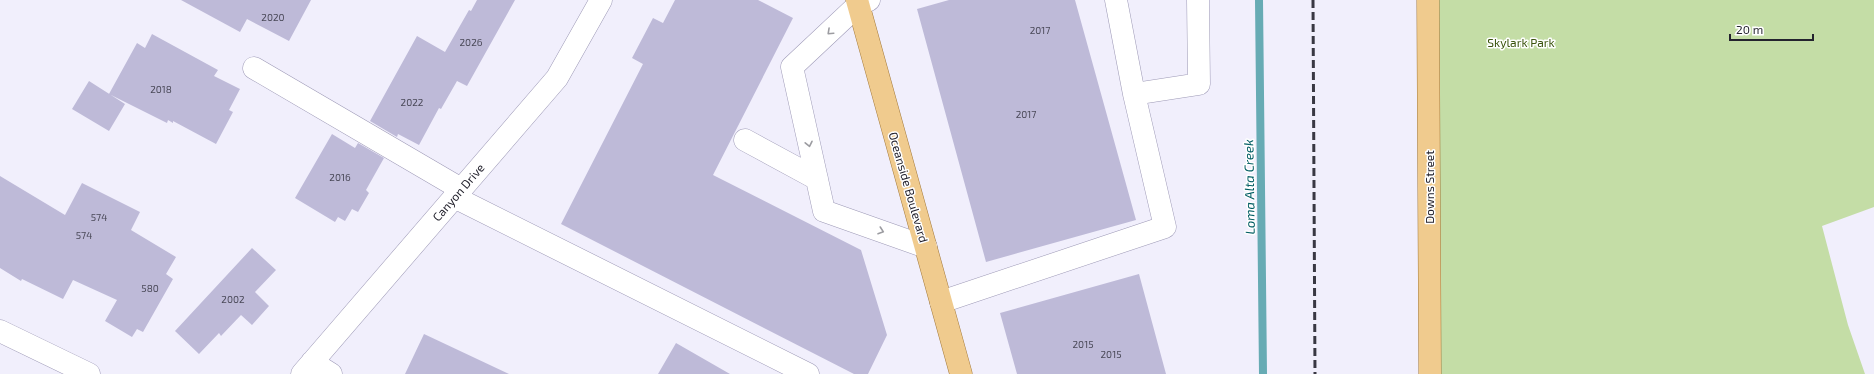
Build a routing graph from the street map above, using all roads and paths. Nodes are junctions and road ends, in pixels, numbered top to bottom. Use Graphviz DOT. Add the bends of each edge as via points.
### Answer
graph roads {
  1 [pos="601,0"];
  2 [pos="1116,0"];
  3 [pos="1198,0"];
  4 [pos="1428,0"];
  5 [pos="861,2"];
  6 [pos="254,68"];
  7 [pos="1134,94"];
  8 [pos="745,140"];
  9 [pos="817,179"];
  10 [pos="457,193"];
  11 [pos="926,247"];
  12 [pos="941,302"];
  13 [pos="0,330"];
  14 [pos="307,368"];
  15 [pos="89,374"];
  16 [pos="331,374"];
  17 [pos="808,374"];
  18 [pos="961,374"];
  19 [pos="1430,374"];
  1 -- 10 [label="street, Canyon Drive" via="557,78"];
  2 -- 7 [label="street"];
  3 -- 7 [label="street" via="1200,84"];
  4 -- 19 [label="main road, Downs Street"];
  5 -- 9 [label="street, one-way" via="792,67"];
  5 -- 11 [label="main road, Oceanside Boulevard"];
  6 -- 10 [label="street"];
  7 -- 12 [label="street" via="1165,227"];
  8 -- 9 [label="street"];
  9 -- 11 [label="street, one-way" via="824,211"];
  10 -- 14 [label="street, Canyon Drive"];
  10 -- 17 [label="street"];
  11 -- 12 [label="main road, Oceanside Boulevard"];
  12 -- 18 [label="main road, Oceanside Boulevard"];
  13 -- 15 [label="street"];
  14 -- 16 [label="street"];
}
